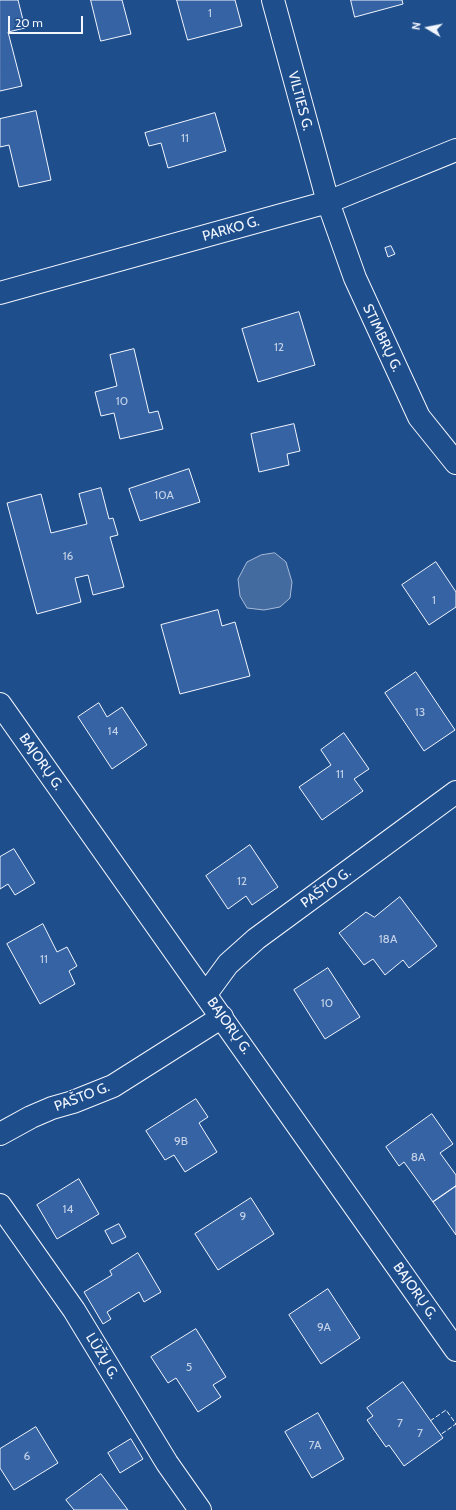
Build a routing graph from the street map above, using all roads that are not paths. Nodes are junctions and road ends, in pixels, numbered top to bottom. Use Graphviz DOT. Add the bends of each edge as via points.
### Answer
graph roads {
  1 [pos="273,0"];
  2 [pos="456,150"];
  3 [pos="328,202"];
  4 [pos="0,292"];
  5 [pos="456,463"];
  6 [pos="0,704"];
  7 [pos="456,792"];
  8 [pos="206,994"];
  9 [pos="222,1017"];
  10 [pos="0,1134"];
  11 [pos="0,1205"];
  12 [pos="456,1350"];
  13 [pos="200,1510"];
  1 -- 3 [label="street, VILTIES G."];
  2 -- 3 [label="street, PARKO G."];
  3 -- 4 [label="street, PARKO G."];
  3 -- 5 [label="street, STIMBRŲ G." via="355,278 419,417"];
  6 -- 8 [label="street, BAJORŲ G."];
  7 -- 8 [label="street, PAŠTO G." via="256,939 228,964"];
  8 -- 9 [label="street, BAJORŲ G."];
  9 -- 10 [label="street, PAŠTO G." via="113,1086 52,1108"];
  9 -- 12 [label="street, BAJORŲ G."];
  11 -- 13 [label="street, LŪŽŲ G." via="74,1310 167,1463"];
}
